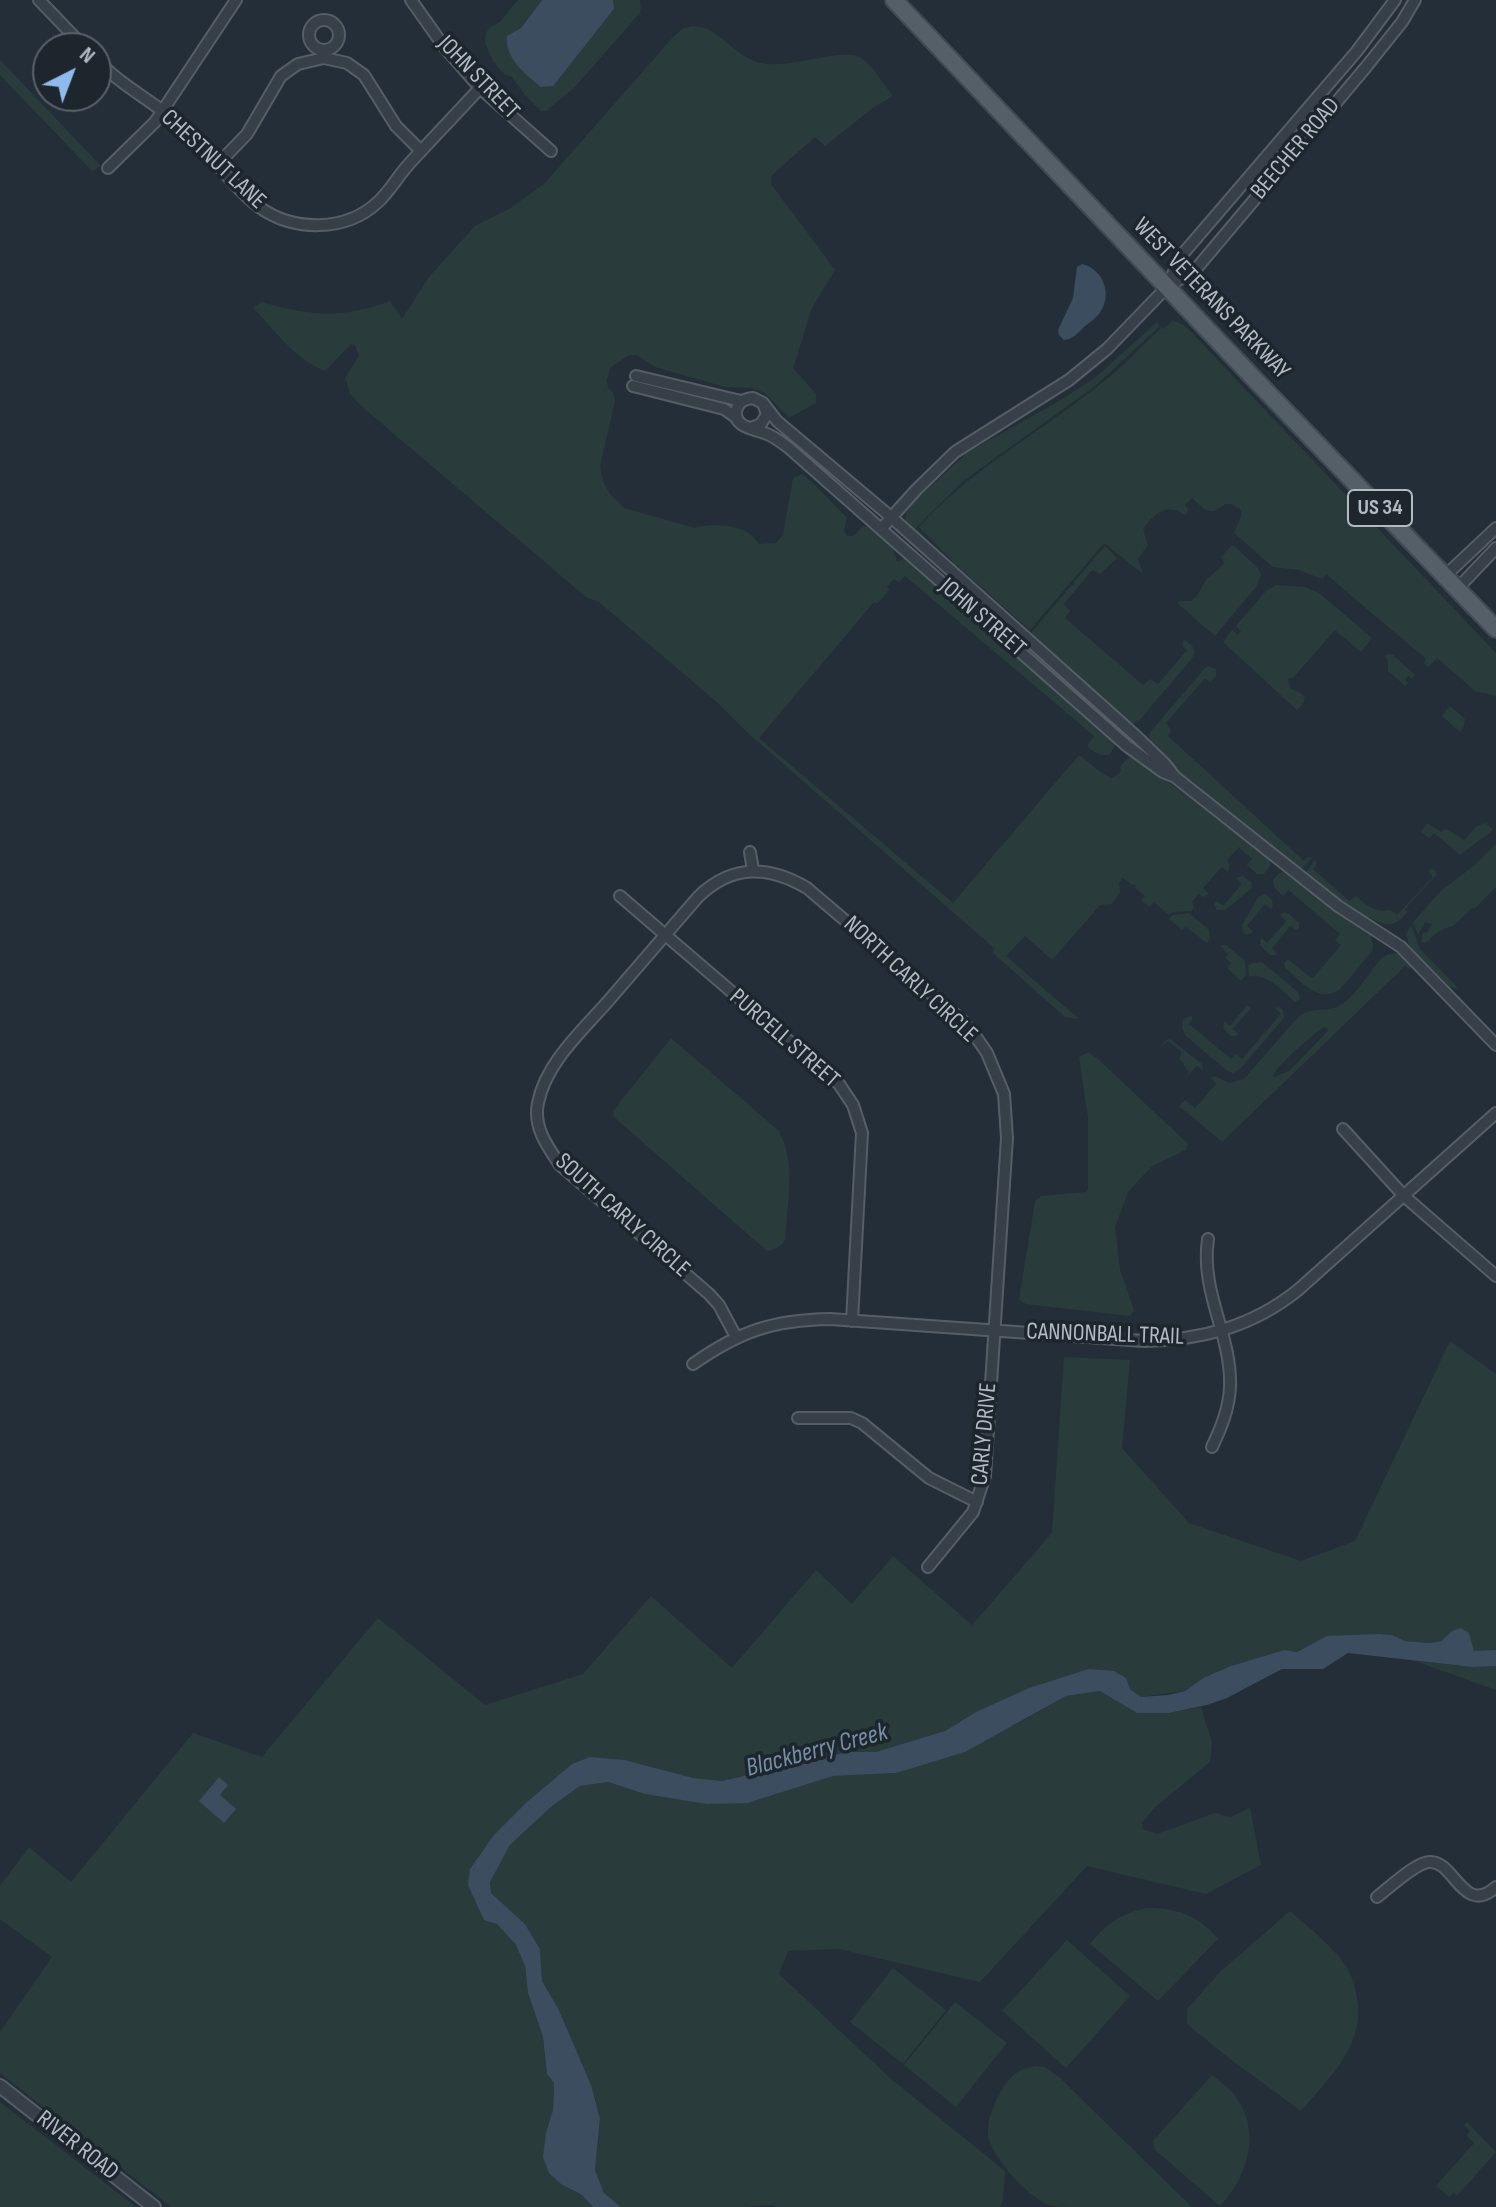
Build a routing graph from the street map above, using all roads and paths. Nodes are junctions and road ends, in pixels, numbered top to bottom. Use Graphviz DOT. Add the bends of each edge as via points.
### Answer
graph roads {
  1 [pos="39,0"];
  2 [pos="236,0"];
  3 [pos="411,0"];
  4 [pos="894,0"];
  5 [pos="1395,0"];
  6 [pos="1415,0"];
  7 [pos="70,32"];
  8 [pos="112,74"];
  9 [pos="480,88"];
  10 [pos="162,111"];
  11 [pos="421,151"];
  12 [pos="551,151"];
  13 [pos="218,164"];
  14 [pos="108,168"];
  15 [pos="1167,287"];
  16 [pos="741,401"];
  17 [pos="763,403"];
  18 [pos="737,418"];
  19 [pos="751,428"];
  20 [pos="802,442"];
  21 [pos="794,451"];
  22 [pos="891,517"];
  23 [pos="1496,528"];
  24 [pos="881,529"];
  25 [pos="1496,548"];
  26 [pos="1452,582"];
  27 [pos="1496,629"];
  28 [pos="1175,777"];
  29 [pos="750,852"];
  30 [pos="753,870"];
  31 [pos="620,896"];
  32 [pos="665,935"];
  33 [pos="1496,1045"];
  34 [pos="1496,1113"];
  35 [pos="1343,1129"];
  36 [pos="1404,1196"];
  37 [pos="1208,1239"];
  38 [pos="1496,1276"];
  39 [pos="852,1321"];
  40 [pos="994,1331"];
  41 [pos="1222,1331"];
  42 [pos="736,1337"];
  43 [pos="693,1364"];
  44 [pos="798,1418"];
  45 [pos="1212,1447"];
  46 [pos="977,1502"];
  47 [pos="928,1567"];
  48 [pos="1496,1887"];
  49 [pos="1377,1897"];
  50 [pos="0,2086"];
  51 [pos="154,2207"];
  1 -- 7 [label="street"];
  2 -- 10 [label="street"];
  3 -- 9 [label="street, JOHN STREET"];
  4 -- 15 [label="main road, WEST VETERANS PARKWAY / US 34"];
  5 -- 15 [label="street, BEECHER ROAD" via="1181,256"];
  6 -- 15 [label="street, BEECHER ROAD" via="1375,56 1196,269"];
  8 -- 10 [label="street, CHESTNUT LANE"];
  9 -- 11 [label="street, CHESTNUT LANE"];
  9 -- 12 [label="street, JOHN STREET"];
  10 -- 13 [label="street, CHESTNUT LANE"];
  10 -- 14 [label="street"];
  11 -- 13 [label="street, CHESTNUT LANE" via="376,204 325,225 271,214"];
  11 -- 13 [label="street" via="396,126 364,75 324,54 281,76 247,134"];
  15 -- 22 [label="street, BEECHER ROAD" via="1107,349 1069,380 955,452"];
  15 -- 26 [label="main road, WEST VETERANS PARKWAY / US 34"];
  16 -- 17 [label="street" via="753,398"];
  16 -- 18 [label="street"];
  16 -- 18 [label="street" via="635,381 724,409"];
  17 -- 19 [label="street" via="766,418"];
  17 -- 20 [label="street, JOHN STREET"];
  18 -- 19 [label="street"];
  19 -- 21 [label="street, JOHN STREET"];
  20 -- 21 [label="street"];
  20 -- 22 [label="street, JOHN STREET"];
  21 -- 24 [label="street, JOHN STREET"];
  22 -- 24 [label="street, BEECHER ROAD"];
  22 -- 28 [label="street, JOHN STREET"];
  23 -- 26 [label="street"];
  24 -- 28 [label="street, JOHN STREET" via="1127,746"];
  25 -- 26 [label="street"];
  26 -- 27 [label="main road, WEST VETERANS PARKWAY / US 34"];
  28 -- 33 [label="street, JOHN STREET" via="1338,906 1401,947"];
  29 -- 30 [label="street"];
  30 -- 32 [label="street" via="706,889"];
  30 -- 40 [label="street, NORTH CARLY CIRCLE" via="781,875 807,888 962,1020 987,1053 1004,1094 1007,1138"];
  31 -- 32 [label="street, PURCELL STREET"];
  32 -- 39 [label="street, PURCELL STREET" via="839,1084 854,1106 863,1149"];
  32 -- 42 [label="street, SOUTH CARLY CIRCLE" via="560,1057 542,1091 538,1127 560,1165 709,1294"];
  34 -- 36 [label="street, CANNONBALL TRAIL"];
  35 -- 36 [label="street"];
  36 -- 38 [label="street"];
  36 -- 41 [label="street, CANNONBALL TRAIL" via="1282,1303"];
  37 -- 41 [label="street" via="1207,1276"];
  39 -- 40 [label="street, CANNONBALL TRAIL"];
  39 -- 42 [label="street, CANNONBALL TRAIL" via="804,1320"];
  40 -- 41 [label="street, CANNONBALL TRAIL" via="1144,1341"];
  40 -- 46 [label="street, CARLY DRIVE" via="985,1476"];
  41 -- 45 [label="street" via="1230,1390"];
  42 -- 43 [label="street, CANNONBALL TRAIL"];
  44 -- 46 [label="street" via="851,1418 862,1423 918,1471"];
  46 -- 47 [label="street, CARLY DRIVE"];
  48 -- 49 [label="street" via="1490,1893 1466,1893 1439,1864 1429,1862"];
  50 -- 51 [label="street, RIVER ROAD"];
}
